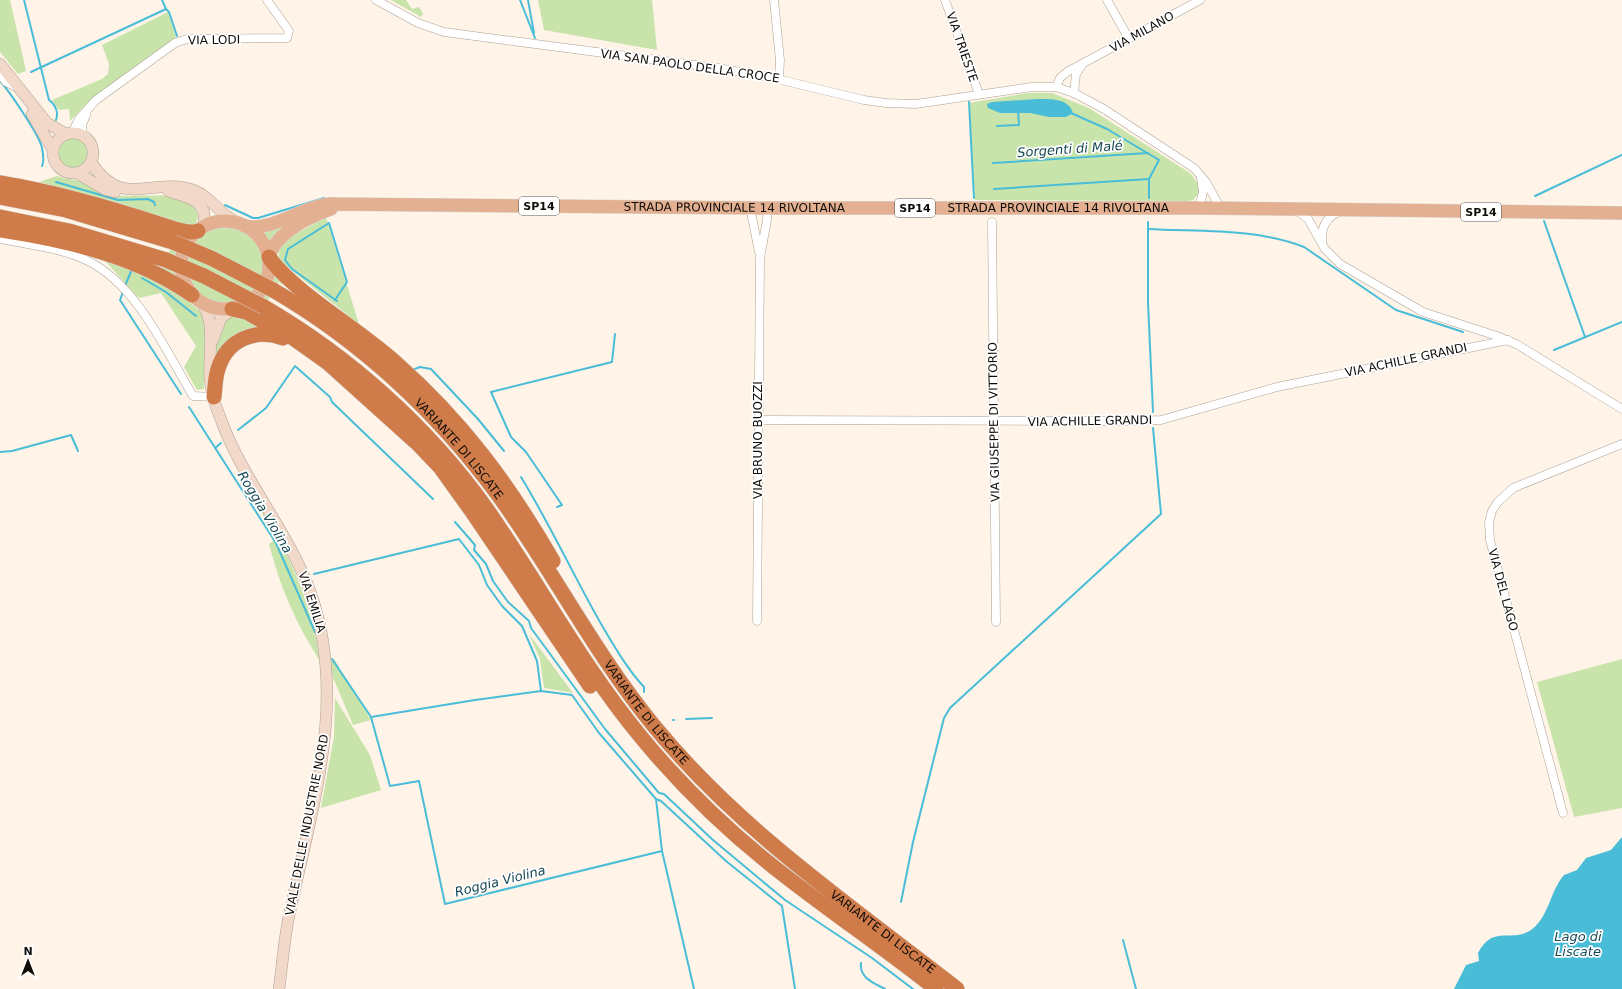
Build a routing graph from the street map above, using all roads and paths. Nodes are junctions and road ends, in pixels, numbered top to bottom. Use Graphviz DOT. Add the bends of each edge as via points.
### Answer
graph roads {
  1 [pos="267,0"];
  2 [pos="376,0"];
  3 [pos="774,0"];
  4 [pos="945,0"];
  5 [pos="1107,0"];
  6 [pos="1200,0"];
  7 [pos="1128,39"];
  8 [pos="1084,63"];
  9 [pos="0,64"];
  10 [pos="0,74"];
  11 [pos="779,79"];
  12 [pos="1056,87"];
  13 [pos="21,91"];
  14 [pos="1074,93"];
  15 [pos="979,94"];
  16 [pos="74,135"];
  17 [pos="53,150"];
  18 [pos="91,162"];
  19 [pos="77,173"];
  20 [pos="1200,174"];
  21 [pos="0,183"];
  22 [pos="160,188"];
  23 [pos="139,189"];
  24 [pos="0,197"];
  25 [pos="351,204"];
  26 [pos="750,207"];
  27 [pos="768,208"];
  28 [pos="1199,208"];
  29 [pos="1221,209"];
  30 [pos="1295,210"];
  31 [pos="1341,211"];
  32 [pos="1622,213"];
  33 [pos="0,217"];
  34 [pos="992,222"];
  35 [pos="242,225"];
  36 [pos="200,229"];
  37 [pos="0,230"];
  38 [pos="0,239"];
  39 [pos="1322,245"];
  40 [pos="269,257"];
  41 [pos="760,258"];
  42 [pos="196,298"];
  43 [pos="232,309"];
  44 [pos="1508,340"];
  45 [pos="210,352"];
  46 [pos="338,372"];
  47 [pos="214,397"];
  48 [pos="1622,409"];
  49 [pos="758,420"];
  50 [pos="995,422"];
  51 [pos="1622,444"];
  52 [pos="757,621"];
  53 [pos="996,622"];
  54 [pos="326,661"];
  55 [pos="734,810"];
  56 [pos="1563,813"];
  57 [pos="866,937"];
  58 [pos="279,989"];
  59 [pos="936,989"];
  60 [pos="957,989"];
  1 -- 16 [label="street, VIA LODI" via="289,31 287,38 181,41 171,45 93,104"];
  2 -- 11 [label="street, VIA SAN PAOLO DELLA CROCE" via="418,23 444,32 718,68"];
  3 -- 11 [label="street" via="780,60"];
  4 -- 15 [label="street, VIA TRIESTE"];
  5 -- 7 [label="street"];
  6 -- 7 [label="street, VIA MILANO"];
  7 -- 8 [label="street, VIA MILANO"];
  8 -- 12 [label="street, VIA MILANO" via="1064,73"];
  8 -- 14 [label="street" via="1076,74"];
  9 -- 13 [label="main road"];
  10 -- 13 [label="street" via="6,82"];
  11 -- 15 [label="street, VIA SAN PAOLO DELLA CROCE" via="886,103 916,104"];
  12 -- 14 [label="street, VIA SAN PAOLO DELLA CROCE"];
  12 -- 15 [label="street, VIA SAN PAOLO DELLA CROCE" via="1032,86"];
  13 -- 16 [label="main road" via="47,123"];
  13 -- 17 [label="main road"];
  14 -- 20 [label="street, VIA SAN PAOLO DELLA CROCE" via="1104,109"];
  16 -- 17 [label="main road" via="58,140"];
  16 -- 18 [label="main road" via="92,146"];
  17 -- 19 [label="main road" via="54,160 59,168 67,173"];
  18 -- 19 [label="main road" via="86,169"];
  18 -- 23 [label="main road" via="107,182 120,187"];
  19 -- 23 [label="main road" via="113,192"];
  20 -- 28 [label="street" via="1203,190"];
  20 -- 29 [label="street, VIA SAN PAOLO DELLA CROCE"];
  21 -- 36 [label="highway" via="70,197 172,228 192,232"];
  22 -- 23 [label="main road"];
  22 -- 35 [label="main road" via="183,187 194,190 229,219"];
  22 -- 36 [label="main road" via="200,205 204,213"];
  24 -- 55 [label="highway, VARIANTE DI LISCATE, bridge" via="66,210 173,242 274,290 322,320 358,347 396,380 459,447 499,497 632,697 679,754"];
  25 -- 26 [label="main road, STRADA PROVINCIALE 14 RIVOLTANA / SP14"];
  25 -- 35 [label="main road, STRADA PROVINCIALE 14 RIVOLTANA / SP14" via="317,206 262,227"];
  25 -- 40 [label="main road, STRADA PROVINCIALE 14 RIVOLTANA / SP14" via="319,213 283,234 274,244"];
  26 -- 27 [label="main road, STRADA PROVINCIALE 14 RIVOLTANA / SP14"];
  26 -- 41 [label="street, VIA BRUNO BUOZZI"];
  27 -- 28 [label="main road, STRADA PROVINCIALE 14 RIVOLTANA / SP14"];
  27 -- 41 [label="street, VIA BRUNO BUOZZI"];
  28 -- 29 [label="main road, STRADA PROVINCIALE 14 RIVOLTANA / SP14"];
  29 -- 30 [label="main road, STRADA PROVINCIALE 14 RIVOLTANA / SP14"];
  30 -- 31 [label="main road, STRADA PROVINCIALE 14 RIVOLTANA / SP14"];
  30 -- 39 [label="street" via="1308,219"];
  31 -- 32 [label="main road, STRADA PROVINCIALE 14 RIVOLTANA / SP14"];
  31 -- 39 [label="street" via="1330,216 1324,223"];
  33 -- 57 [label="highway, VARIANTE DI LISCATE, bridge" via="69,231 166,260 204,276 264,307 311,335 346,362 391,401 446,459 485,507 595,676 632,727 666,766 756,852"];
  34 -- 50 [label="street, VIA GIUSEPPE DI VITTORIO"];
  35 -- 36 [label="main road" via="220,222"];
  35 -- 40 [label="main road" via="260,238"];
  36 -- 42 [label="main road" via="187,243 181,262 183,279"];
  37 -- 42 [label="highway" via="89,249 144,267"];
  38 -- 47 [label="street" via="66,253 102,269 121,285 142,312 193,396"];
  39 -- 44 [label="street" via="1340,264 1414,308"];
  40 -- 43 [label="main road" via="269,274 260,292 248,303"];
  40 -- 55 [label="highway" via="283,275 314,301 409,374 470,439 512,492 626,681 694,766"];
  41 -- 49 [label="street, VIA BRUNO BUOZZI"];
  42 -- 43 [label="main road" via="214,308"];
  42 -- 45 [label="main road, VIA EMILIA" via="205,307 209,317"];
  43 -- 45 [label="main road, VIA EMILIA" via="221,318"];
  43 -- 46 [label="highway" via="244,311 290,336"];
  44 -- 48 [label="street"];
  44 -- 50 [label="street, VIA ACHILLE GRANDI" via="1277,388 1161,420"];
  45 -- 47 [label="main road, VIA EMILIA" via="210,376"];
  46 -- 47 [label="highway" via="285,339 255,334 237,342 224,355 218,368"];
  46 -- 57 [label="highway" via="420,445 440,468 476,517 575,667 658,770 709,822 776,880 830,920"];
  47 -- 54 [label="main road, VIA EMILIA" via="224,427 250,479 305,576 319,621"];
  49 -- 50 [label="street, VIA ACHILLE GRANDI"];
  49 -- 52 [label="street, VIA BRUNO BUOZZI"];
  50 -- 53 [label="street, VIA GIUSEPPE DI VITTORIO"];
  51 -- 56 [label="street, VIA DEL LAGO" via="1513,488 1496,502 1489,522 1490,540"];
  54 -- 58 [label="main road, VIALE DELLE INDUSTRIE NORD" via="328,703 325,741 288,923"];
  55 -- 60 [label="highway, VARIANTE DI LISCATE" via="804,871"];
  57 -- 59 [label="highway, VARIANTE DI LISCATE"];
}
